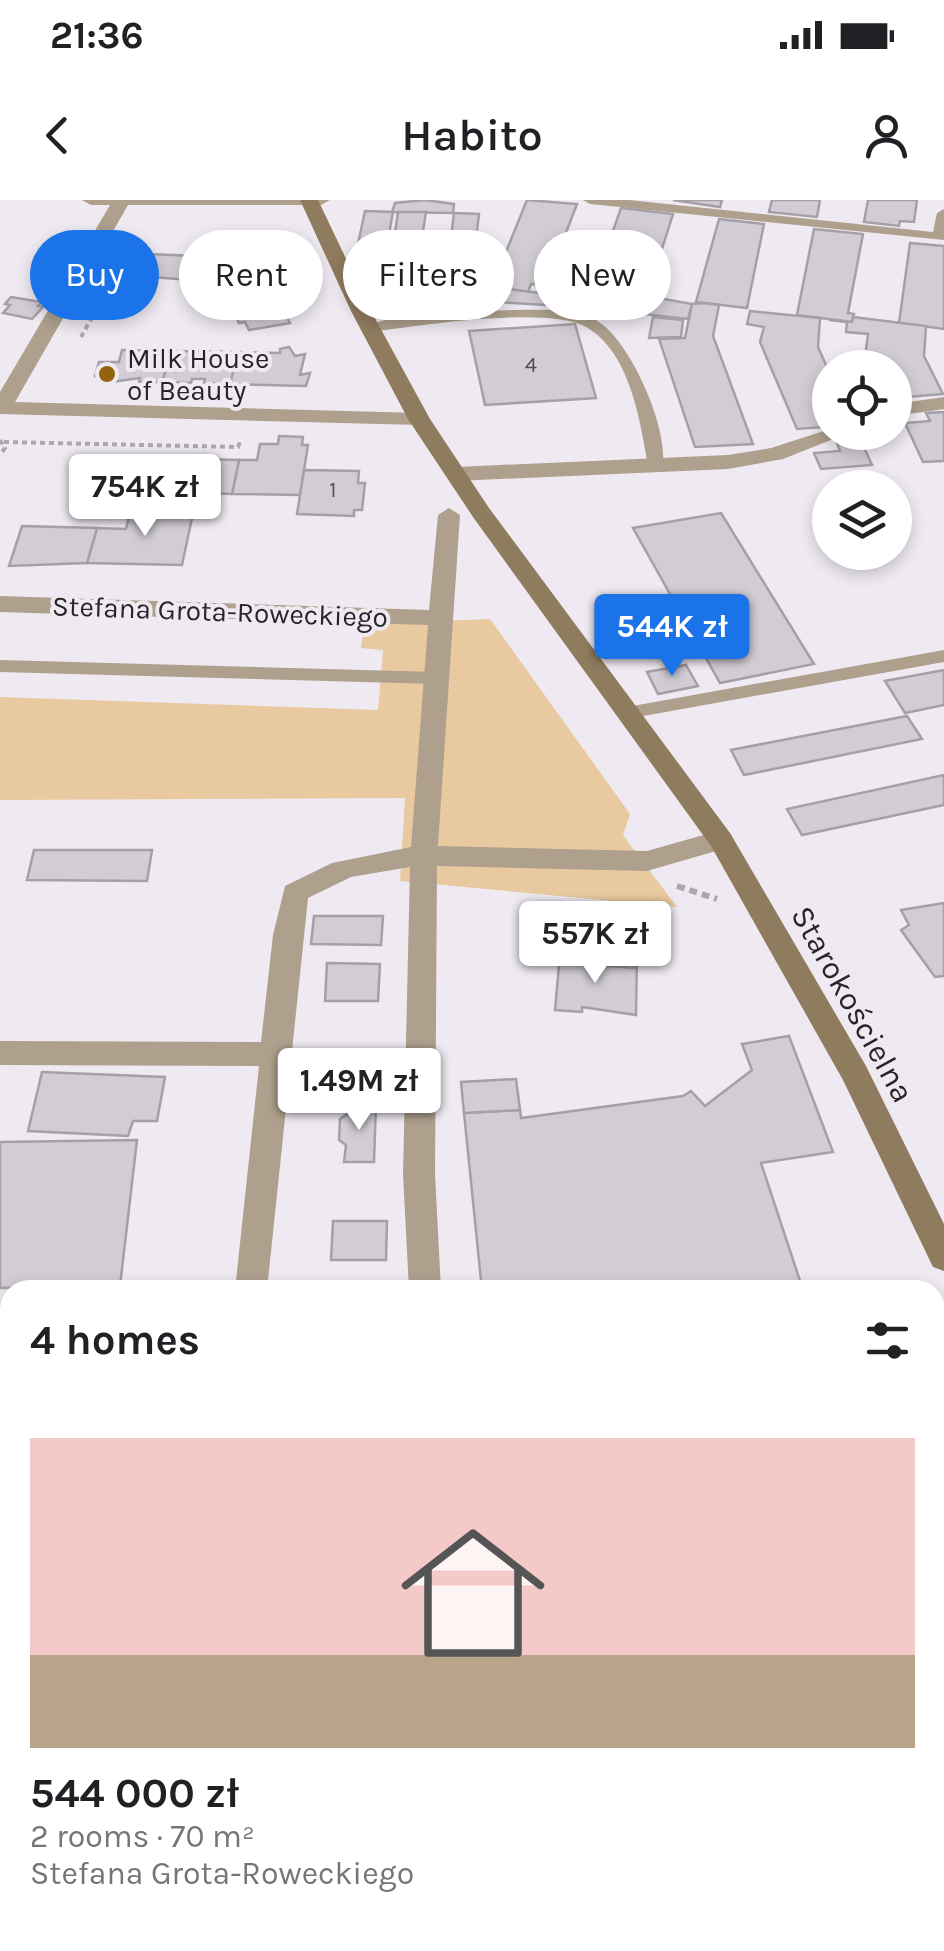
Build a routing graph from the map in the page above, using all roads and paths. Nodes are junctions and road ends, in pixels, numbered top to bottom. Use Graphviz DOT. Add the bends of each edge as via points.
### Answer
graph roads {
  1 [pos="91,200"];
  2 [pos="309,200"];
  3 [pos="322,200"];
  4 [pos="590,200"];
  5 [pos="120,202"];
  6 [pos="944,213"];
  7 [pos="92,320"];
  8 [pos="370,328"];
  9 [pos="78,340"];
  10 [pos="944,403"];
  11 [pos="0,408"];
  12 [pos="912,408"];
  13 [pos="419,419"];
  14 [pos="2,441"];
  15 [pos="812,441"];
  16 [pos="144,444"];
  17 [pos="0,455"];
  18 [pos="656,464"];
  19 [pos="456,474"];
  20 [pos="449,515"];
  21 [pos="0,604"];
  22 [pos="440,618"];
  23 [pos="944,656"];
  24 [pos="0,666"];
  25 [pos="436,678"];
  26 [pos="628,713"];
  27 [pos="722,840"];
  28 [pos="424,856"];
  29 [pos="652,860"];
  30 [pos="728,902"];
  31 [pos="0,1053"];
  32 [pos="274,1054"];
  33 [pos="944,1257"];
  34 [pos="252,1280"];
  35 [pos="424,1280"];
  1 -- 5 [label="street"];
  2 -- 3 [label="street"];
  2 -- 5 [label="street"];
  2 -- 8 [label="street"];
  4 -- 6 [label="lane" via="939,237"];
  5 -- 11 [label="street"];
  7 -- 9 [label="path"];
  8 -- 13 [label="street"];
  8 -- 18 [label="lane" via="541,314 587,321 606,336 644,402"];
  10 -- 12 [label="street"];
  11 -- 13 [label="street"];
  13 -- 19 [label="street"];
  14 -- 16 [label="path"];
  14 -- 17 [label="path"];
  15 -- 18 [label="street" via="760,456"];
  18 -- 19 [label="street"];
  19 -- 26 [label="street"];
  20 -- 22 [label="street"];
  21 -- 22 [label="street, Stefana Grota-Roweckiego"];
  22 -- 25 [label="street"];
  23 -- 26 [label="lane"];
  24 -- 25 [label="lane"];
  25 -- 28 [label="street"];
  26 -- 27 [label="street"];
  27 -- 29 [label="street"];
  27 -- 33 [label="street, Starokościelna" via="856,1075"];
  28 -- 29 [label="street"];
  28 -- 32 [label="street" via="366,861 326,873 295,894"];
  28 -- 35 [label="street" via="419,1174"];
  29 -- 30 [label="path" via="667,883"];
  31 -- 32 [label="street"];
  32 -- 34 [label="street"];
}
